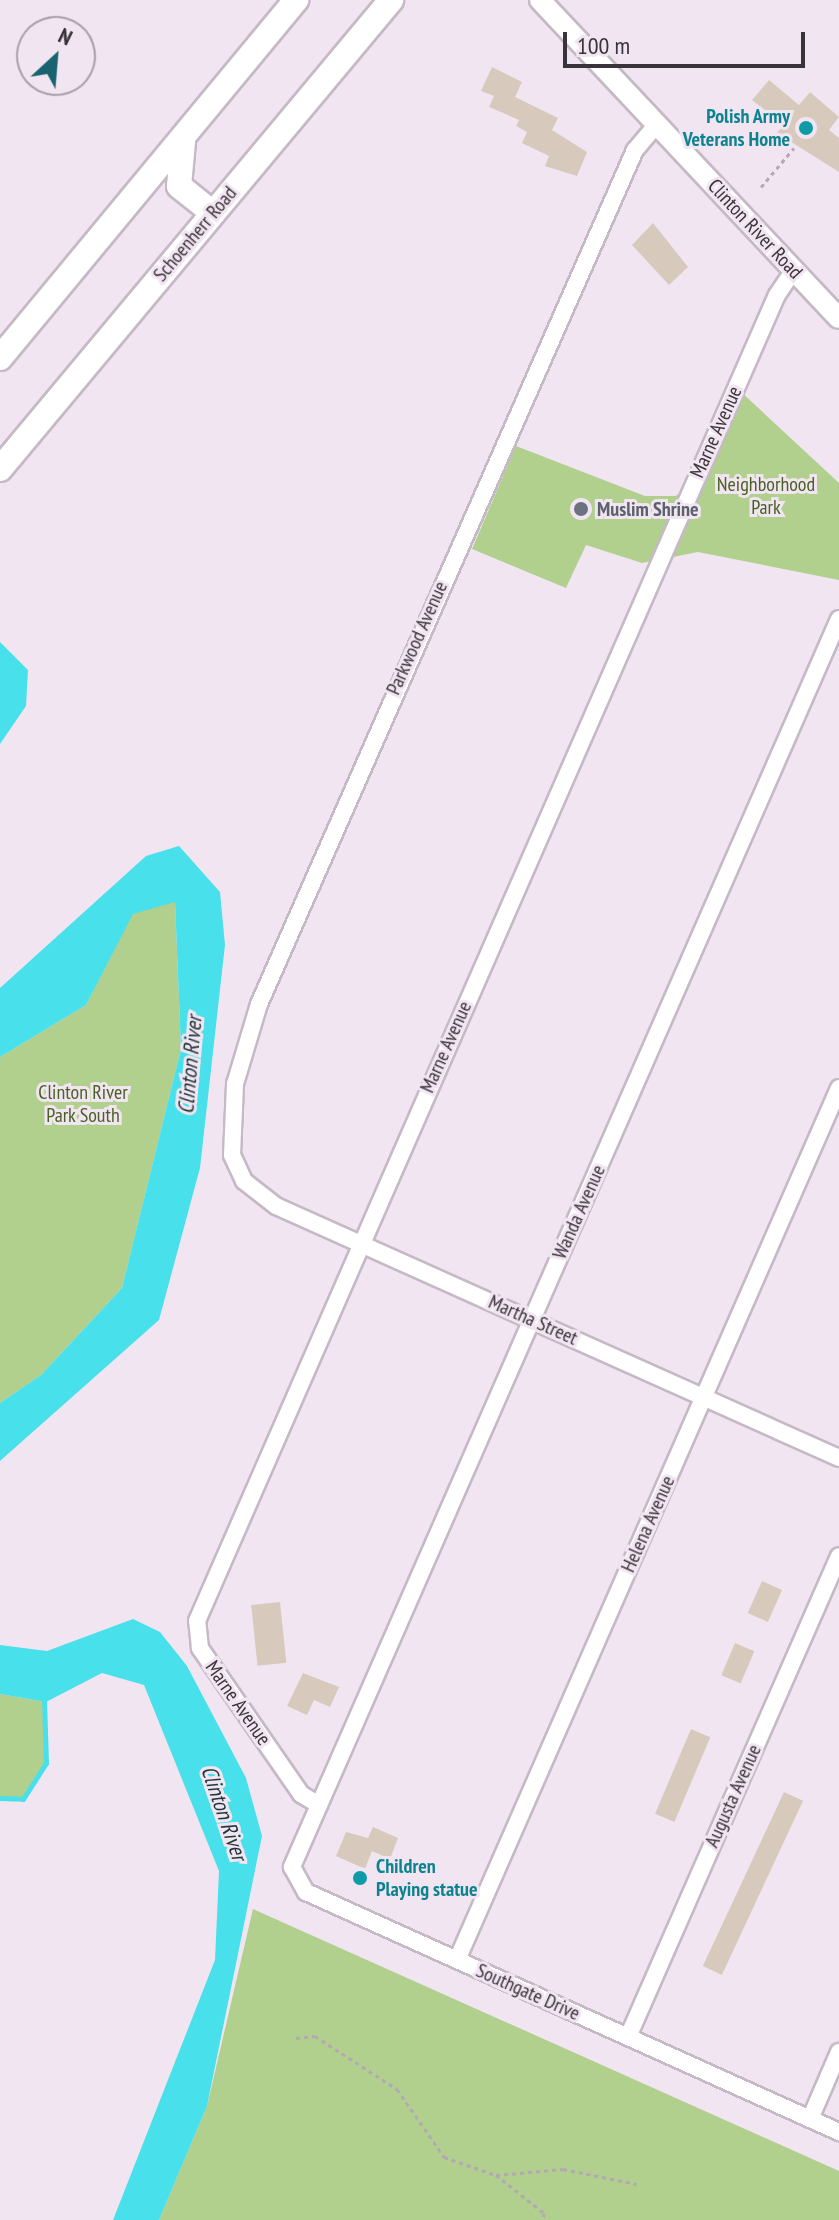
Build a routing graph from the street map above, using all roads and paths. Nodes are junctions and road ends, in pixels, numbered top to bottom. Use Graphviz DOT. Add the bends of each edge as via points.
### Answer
graph roads {
  1 [pos="296,0"];
  2 [pos="391,0"];
  3 [pos="540,0"];
  4 [pos="657,124"];
  5 [pos="186,134"];
  6 [pos="794,148"];
  7 [pos="761,187"];
  8 [pos="213,213"];
  9 [pos="794,270"];
  10 [pos="839,318"];
  11 [pos="0,358"];
  12 [pos="0,469"];
  13 [pos="839,619"];
  14 [pos="839,1088"];
  15 [pos="235,1170"];
  16 [pos="360,1243"];
  17 [pos="532,1319"];
  18 [pos="704,1396"];
  19 [pos="839,1458"];
  20 [pos="839,1556"];
  21 [pos="319,1805"];
  22 [pos="457,1960"];
  23 [pos="628,2037"];
  24 [pos="296,2038"];
  25 [pos="839,2052"];
  26 [pos="810,2119"];
  27 [pos="839,2132"];
  28 [pos="496,2175"];
  29 [pos="636,2184"];
  30 [pos="543,2220"];
  1 -- 5 [label="main road"];
  2 -- 8 [label="main road, Schoenherr Road"];
  3 -- 4 [label="street, Clinton River Road"];
  4 -- 9 [label="street, Clinton River Road"];
  4 -- 15 [label="street, Parkwood Avenue" via="628,165 256,1012 235,1084"];
  5 -- 8 [label="main road" via="179,186"];
  5 -- 11 [label="main road"];
  6 -- 7 [label="path"];
  8 -- 12 [label="main road, Schoenherr Road"];
  9 -- 10 [label="street, Clinton River Road"];
  9 -- 16 [label="street, Marne Avenue" via="777,295"];
  13 -- 17 [label="street, Wanda Avenue"];
  14 -- 18 [label="street, Helena Avenue"];
  15 -- 16 [label="street, Martha Street" via="276,1206"];
  16 -- 17 [label="street, Martha Street"];
  16 -- 21 [label="street, Marne Avenue" via="196,1628 200,1648 275,1757 301,1794"];
  17 -- 18 [label="street, Martha Street"];
  17 -- 21 [label="street, Wanda Avenue"];
  18 -- 19 [label="street, Martha Street"];
  18 -- 22 [label="street, Helena Avenue"];
  20 -- 23 [label="street, Augusta Avenue"];
  21 -- 22 [label="street, Southgate Drive" via="292,1867 300,1888"];
  22 -- 23 [label="street, Southgate Drive"];
  23 -- 26 [label="street, Southgate Drive"];
  24 -- 28 [label="path" via="315,2036 397,2089 444,2157"];
  25 -- 26 [label="street"];
  26 -- 27 [label="street, Southgate Drive"];
  28 -- 29 [label="path" via="563,2169"];
  28 -- 30 [label="path" via="544,2213"];
}
